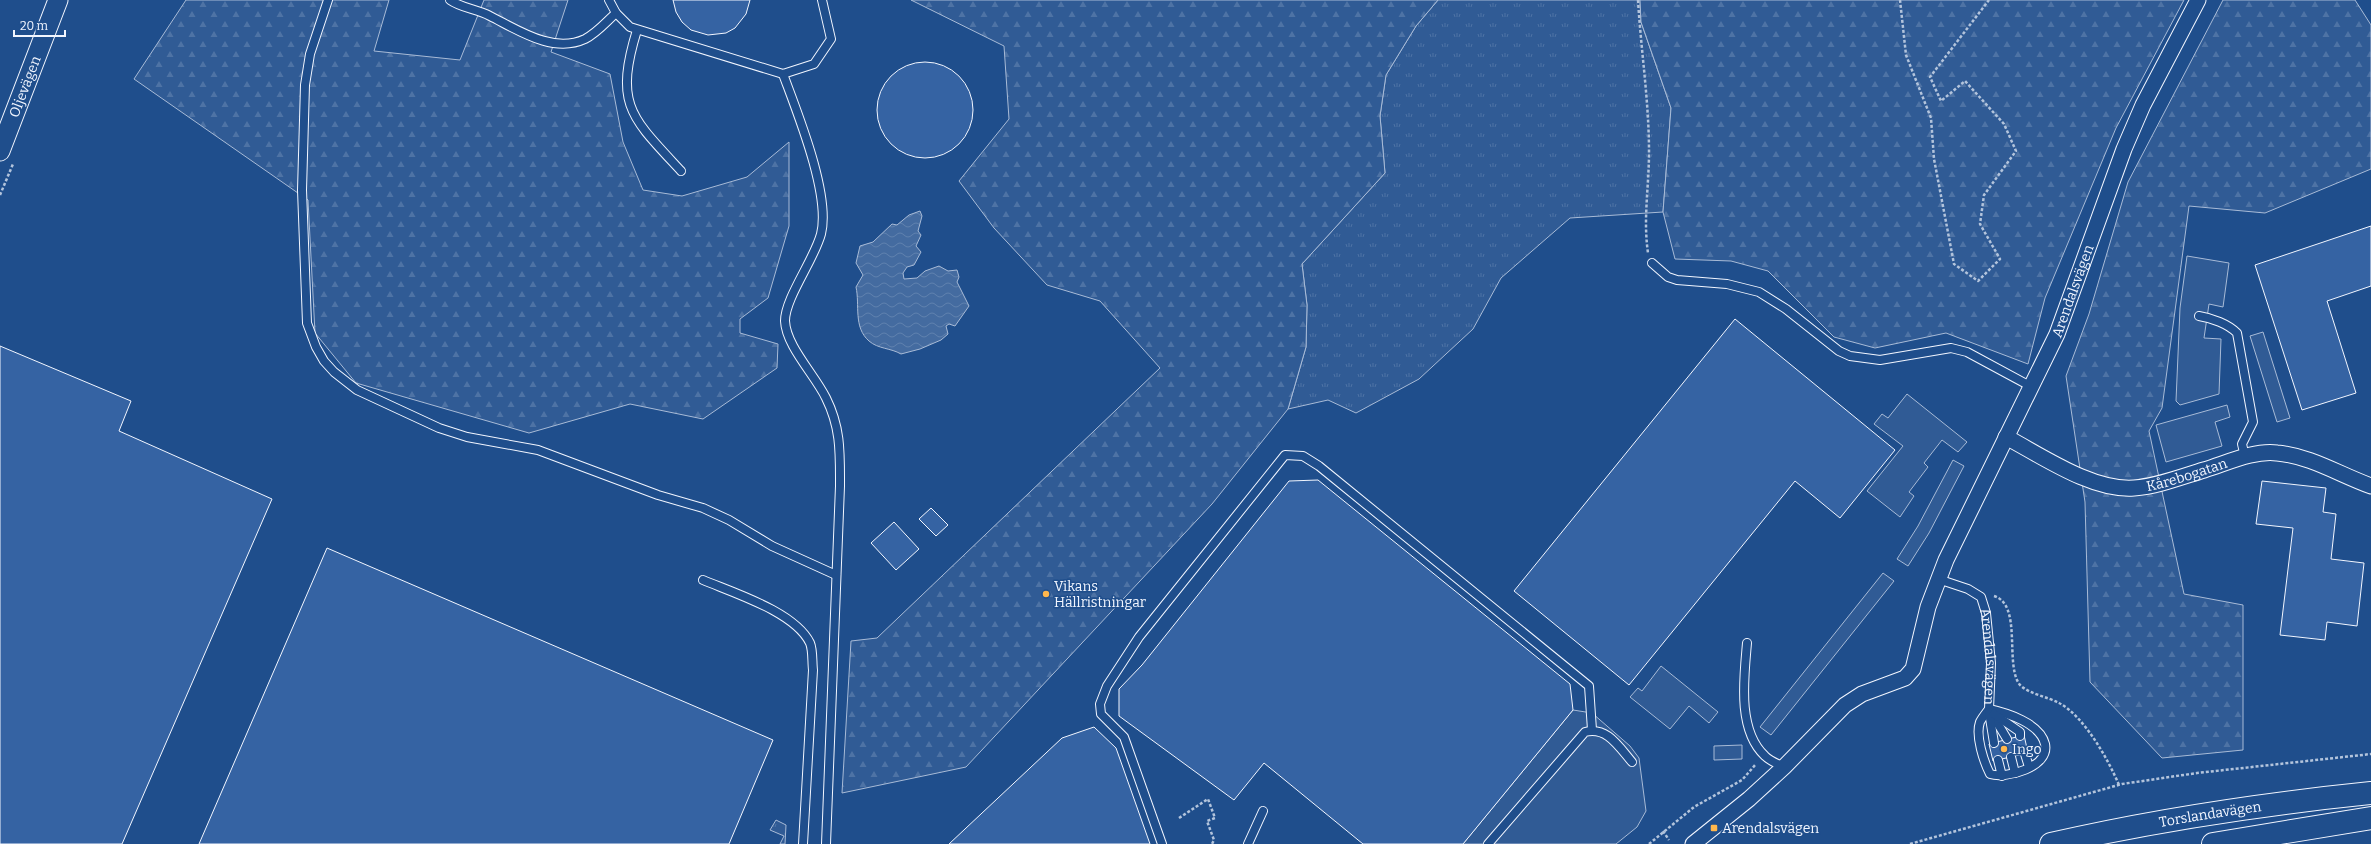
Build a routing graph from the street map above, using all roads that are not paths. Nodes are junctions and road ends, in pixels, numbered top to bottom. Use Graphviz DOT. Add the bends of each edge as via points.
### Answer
graph roads {
  1 [pos="58,0"];
  2 [pos="328,0"];
  3 [pos="450,0"];
  4 [pos="609,0"];
  5 [pos="822,0"];
  6 [pos="2198,0"];
  7 [pos="616,13"];
  8 [pos="637,30"];
  9 [pos="783,74"];
  10 [pos="0,151"];
  11 [pos="681,170"];
  12 [pos="1652,263"];
  13 [pos="2199,316"];
  14 [pos="2032,387"];
  15 [pos="2006,437"];
  16 [pos="2245,457"];
  17 [pos="2371,486"];
  18 [pos="836,575"];
  19 [pos="1938,579"];
  20 [pos="703,580"];
  21 [pos="1747,643"];
  22 [pos="1989,709"];
  23 [pos="1592,730"];
  24 [pos="2020,736"];
  25 [pos="2006,737"];
  26 [pos="1994,743"];
  27 [pos="2025,754"];
  28 [pos="2011,757"];
  29 [pos="1998,760"];
  30 [pos="1632,762"];
  31 [pos="1784,767"];
  32 [pos="2028,768"];
  33 [pos="2015,773"];
  34 [pos="2002,776"];
  35 [pos="2371,793"];
  36 [pos="1263,810"];
  37 [pos="2371,818"];
  38 [pos="803,844"];
  39 [pos="826,844"];
  40 [pos="1162,844"];
  41 [pos="1248,844"];
  42 [pos="1488,844"];
  43 [pos="1693,844"];
  44 [pos="2050,844"];
  45 [pos="2213,844"];
  1 -- 10 [label="street, Oljevägen"];
  2 -- 18 [label="lane" via="310,54 305,85 302,176 307,323 324,361 357,390 439,428 468,437 538,450 658,495 703,508 729,520 772,546"];
  3 -- 7 [label="lane" via="483,12 547,42 558,44 585,39"];
  4 -- 7 [label="lane"];
  5 -- 9 [label="lane" via="830,38 814,64"];
  6 -- 14 [label="street, Arendalsvägen" via="2146,99 2124,149 2058,334"];
  7 -- 8 [label="lane" via="630,27"];
  8 -- 9 [label="lane"];
  8 -- 11 [label="lane" via="626,72 629,101 645,132"];
  9 -- 18 [label="lane" via="814,166 822,210 821,233 787,307 785,321 793,344 826,397 840,438"];
  12 -- 14 [label="lane" via="1668,277 1677,280 1727,284 1765,294 1839,351 1850,356 1880,360 1951,348 1967,352"];
  13 -- 16 [label="lane" via="2233,329 2237,334 2253,422 2242,444"];
  14 -- 15 [label="street, Arendalsvägen"];
  15 -- 16 [label="street, Kårebogatan" via="2053,463 2109,486 2133,488 2153,485"];
  15 -- 19 [label="street, Arendalsvägen"];
  16 -- 17 [label="street, Kårebogatan" via="2276,452 2301,456"];
  18 -- 39 [label="lane"];
  19 -- 22 [label="lane, Arendalsvägen" via="1968,589 1981,597 1986,613 1991,663"];
  19 -- 31 [label="street, Arendalsvägen" via="1928,607 1913,669 1905,678 1862,694 1845,705"];
  20 -- 38 [label="lane" via="784,617 801,630 810,644 813,670"];
  21 -- 31 [label="lane" via="1743,690 1748,725 1766,756"];
  22 -- 24 [label="lane" via="2020,732"];
  22 -- 25 [label="lane, Arendalsvägen"];
  22 -- 26 [label="lane"];
  22 -- 32 [label="lane" via="2023,722 2040,734 2045,744 2043,756"];
  22 -- 34 [label="lane" via="1980,723 1982,754 1990,774"];
  23 -- 30 [label="lane" via="1608,734"];
  23 -- 40 [label="lane" via="1589,686 1319,466 1303,456 1285,455 1139,637 1107,686 1100,704 1101,714 1124,737"];
  23 -- 42 [label="lane" via="1585,732 1568,749"];
  27 -- 32 [label="lane"];
  28 -- 33 [label="lane"];
  29 -- 34 [label="lane"];
  31 -- 43 [label="street, Arendalsvägen"];
  32 -- 33 [label="lane"];
  33 -- 34 [label="lane"];
  35 -- 44 [label="main road, Torslandavägen" via="2211,813"];
  36 -- 41 [label="lane"];
  37 -- 45 [label="main road"];
}
